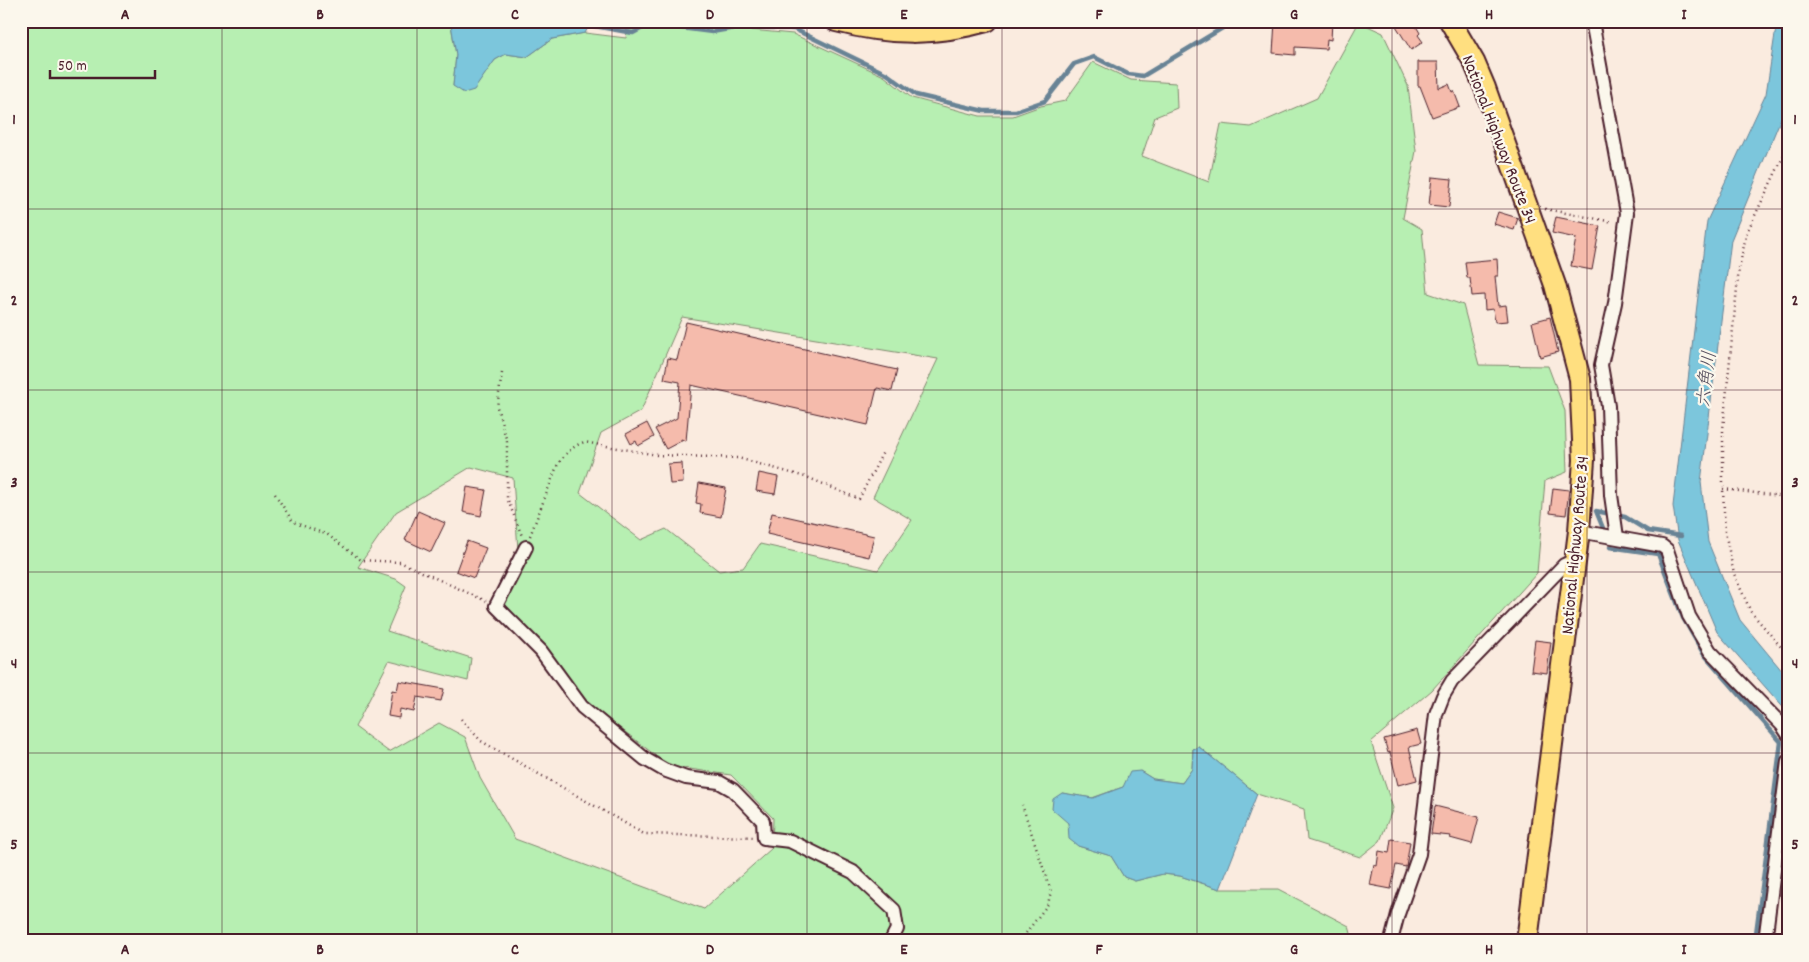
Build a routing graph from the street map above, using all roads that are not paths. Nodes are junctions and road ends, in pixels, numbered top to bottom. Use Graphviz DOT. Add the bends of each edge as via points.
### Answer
graph roads {
  1 [pos="836,21"];
  2 [pos="987,21"];
  3 [pos="1450,21"];
  4 [pos="1592,21"];
  5 [pos="1579,531"];
  6 [pos="1617,538"];
  7 [pos="526,547"];
  8 [pos="1575,560"];
  9 [pos="1788,734"];
  10 [pos="1788,761"];
  11 [pos="891,941"];
  12 [pos="1391,941"];
  13 [pos="1527,941"];
  14 [pos="1765,941"];
  1 -- 2 [label="highway" via="893,32 962,28"];
  3 -- 5 [label="highway, National Highway Route 34" via="1485,88 1555,285 1580,379 1584,460"];
  4 -- 6 [label="street" via="1627,213 1615,303 1601,365 1608,406 1612,506"];
  5 -- 6 [label="street"];
  5 -- 8 [label="highway, National Highway Route 34"];
  6 -- 9 [label="street" via="1662,546 1667,550 1689,616 1710,651"];
  7 -- 11 [label="street" via="496,606 541,651 582,706 645,759 686,778 719,782 733,790 763,821 764,838 790,841 853,872 894,910 897,929"];
  8 -- 12 [label="street" via="1564,565 1452,681 1443,696 1436,714 1419,854"];
  8 -- 13 [label="highway, National Highway Route 34"];
  10 -- 14 [label="street"];
}
